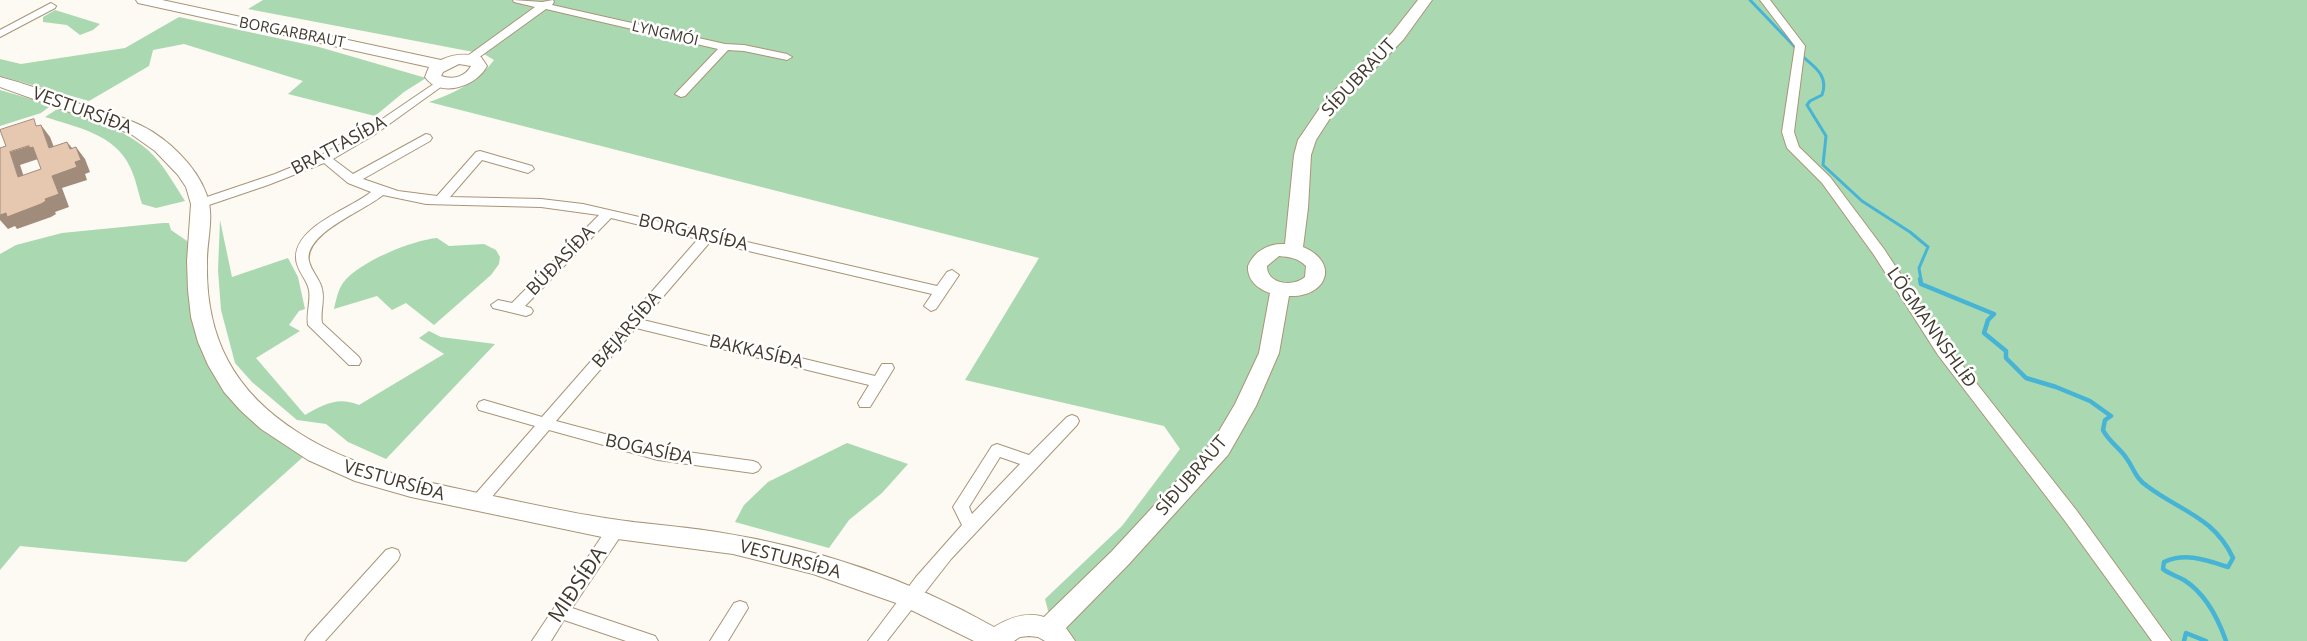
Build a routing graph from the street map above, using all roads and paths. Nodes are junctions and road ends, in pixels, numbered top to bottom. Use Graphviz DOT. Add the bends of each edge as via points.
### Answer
graph roads {
  1 [pos="143,0"];
  2 [pos="518,0"];
  3 [pos="1425,0"];
  4 [pos="1765,0"];
  5 [pos="548,3"];
  6 [pos="51,6"];
  7 [pos="0,34"];
  8 [pos="725,48"];
  9 [pos="787,57"];
  10 [pos="470,59"];
  11 [pos="441,65"];
  12 [pos="0,82"];
  13 [pos="440,82"];
  14 [pos="680,94"];
  15 [pos="426,138"];
  16 [pos="324,158"];
  17 [pos="528,170"];
  18 [pos="352,180"];
  19 [pos="380,191"];
  20 [pos="441,200"];
  21 [pos="202,203"];
  22 [pos="608,213"];
  23 [pos="707,237"];
  24 [pos="1293,250"];
  25 [pos="952,276"];
  26 [pos="1280,289"];
  27 [pos="941,292"];
  28 [pos="498,305"];
  29 [pos="931,306"];
  30 [pos="634,322"];
  31 [pos="354,361"];
  32 [pos="887,368"];
  33 [pos="878,382"];
  34 [pos="865,403"];
  35 [pos="484,406"];
  36 [pos="1072,420"];
  37 [pos="547,423"];
  38 [pos="1032,462"];
  39 [pos="753,467"];
  40 [pos="478,502"];
  41 [pos="970,525"];
  42 [pos="616,529"];
  43 [pos="392,555"];
  44 [pos="908,596"];
  45 [pos="740,608"];
  46 [pos="561,612"];
  47 [pos="1055,635"];
  48 [pos="314,641"];
  49 [pos="541,641"];
  50 [pos="649,641"];
  51 [pos="719,641"];
  52 [pos="877,641"];
  53 [pos="996,641"];
  54 [pos="2162,641"];
  1 -- 11 [label="street, BORGARBRAUT" via="217,19"];
  2 -- 5 [label="street, LYNGMÓI"];
  3 -- 24 [label="street, SÍÐUBRAUT" via="1386,51 1331,104 1307,141 1301,160 1298,224"];
  4 -- 54 [label="street, LÖGMANNSHLÍÐ" via="1800,46 1788,132 1793,148 1826,180 1879,252 1943,351 2071,516"];
  5 -- 8 [label="street, LYNGMÓI"];
  5 -- 10 [label="street"];
  6 -- 7 [label="street"];
  8 -- 9 [label="street, LYNGMÓI" via="744,48"];
  8 -- 14 [label="street"];
  10 -- 11 [label="street, BORGARBRAUT" via="456,59"];
  10 -- 13 [label="street" via="479,66 474,74 455,82"];
  11 -- 13 [label="street" via="433,77"];
  12 -- 21 [label="street, VESTURSÍÐA" via="138,131 181,166"];
  13 -- 16 [label="street, BRATTASÍÐA" via="361,138"];
  15 -- 18 [label="street"];
  16 -- 18 [label="street, BORGARSÍÐA"];
  16 -- 21 [label="street, BRATTASÍÐA" via="278,178"];
  17 -- 20 [label="street" via="475,153"];
  18 -- 19 [label="street, BORGARSÍÐA"];
  19 -- 20 [label="street, BORGARSÍÐA"];
  19 -- 31 [label="street" via="319,230 302,255 316,290 316,325"];
  20 -- 22 [label="street, BORGARSÍÐA" via="543,204"];
  21 -- 40 [label="street, VESTURSÍÐA" via="197,263 201,315 218,367 242,399 283,434 332,462 394,484"];
  22 -- 23 [label="street, BORGARSÍÐA"];
  22 -- 28 [label="street, BÚÐASÍÐA" via="520,310"];
  23 -- 27 [label="street, BORGARSÍÐA"];
  23 -- 30 [label="street, BÆJARSÍÐA"];
  24 -- 26 [label="street" via="1270,252 1258,263 1258,274 1262,280"];
  24 -- 26 [label="street" via="1314,261 1317,275 1306,287"];
  25 -- 27 [label="street"];
  26 -- 47 [label="street, SÍÐUBRAUT" via="1270,352 1245,406 1220,449"];
  27 -- 29 [label="street"];
  30 -- 33 [label="street, BAKKASÍÐA"];
  30 -- 37 [label="street, BÆJARSÍÐA"];
  32 -- 33 [label="street"];
  33 -- 34 [label="street"];
  35 -- 37 [label="street"];
  36 -- 38 [label="street"];
  37 -- 39 [label="street, BOGASÍÐA" via="598,440 658,454"];
  37 -- 40 [label="street, BÆJARSÍÐA"];
  38 -- 41 [label="street"];
  38 -- 41 [label="street" via="997,450 961,506"];
  40 -- 42 [label="street, VESTURSÍÐA"];
  41 -- 44 [label="street"];
  42 -- 44 [label="street, VESTURSÍÐA" via="746,547 789,557"];
  42 -- 46 [label="street, MIÐSÍÐA"];
  43 -- 48 [label="street"];
  44 -- 52 [label="street"];
  44 -- 53 [label="street, VESTURSÍÐA" via="962,620"];
  45 -- 51 [label="street"];
  46 -- 49 [label="street, MIÐSÍÐA"];
  46 -- 50 [label="street"];
  47 -- 53 [label="street" via="1028,625 1008,630"];
}
